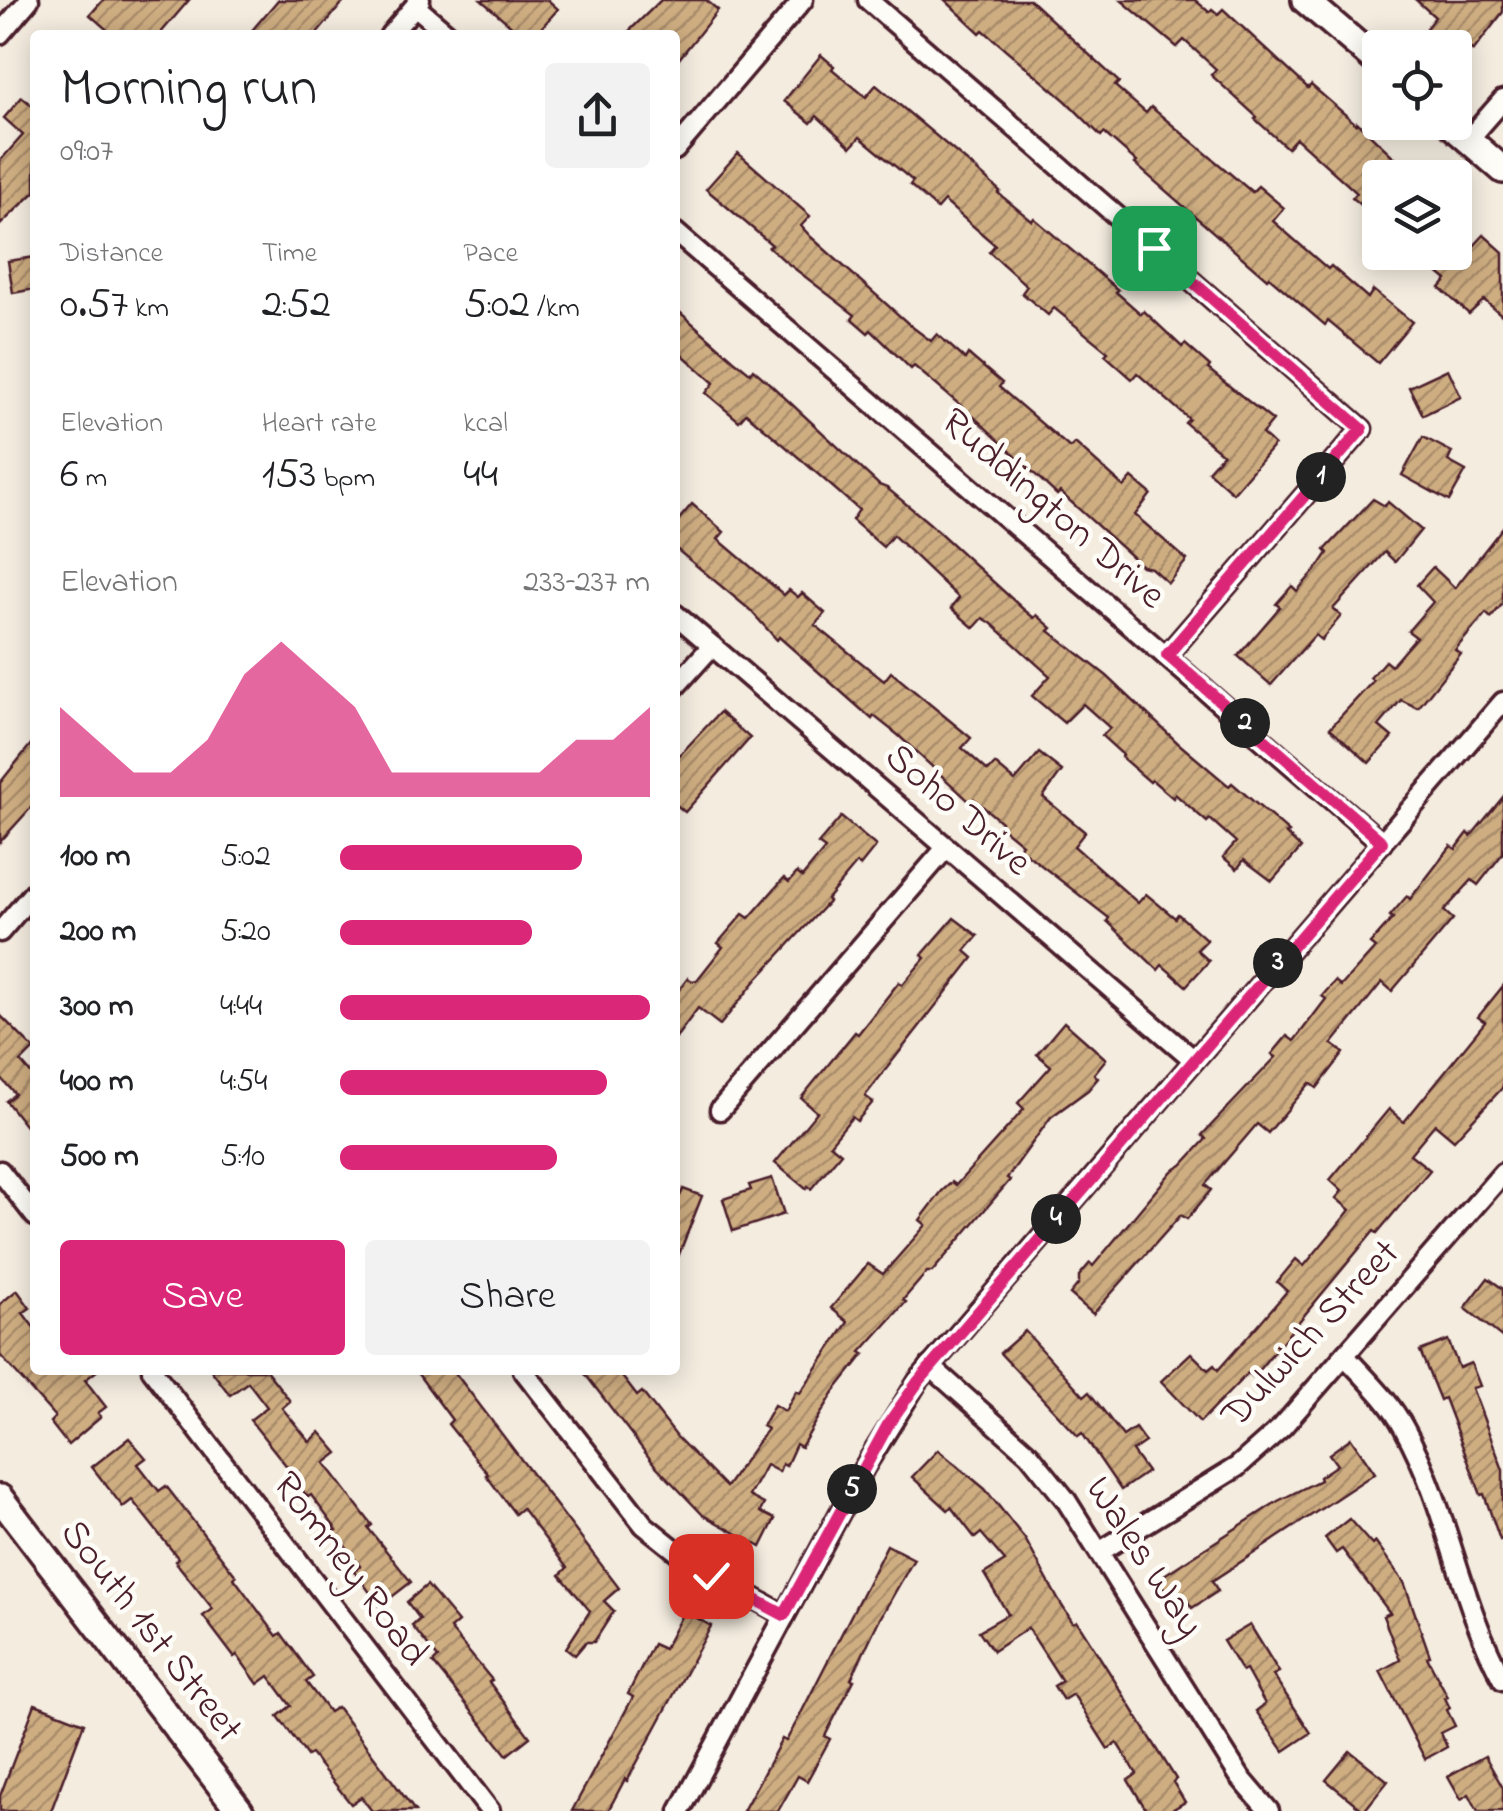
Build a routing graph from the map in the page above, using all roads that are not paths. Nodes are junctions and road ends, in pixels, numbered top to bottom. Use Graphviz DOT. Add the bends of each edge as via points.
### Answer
graph roads {
  1 [pos="30,0"];
  2 [pos="803,0"];
  3 [pos="868,0"];
  4 [pos="1305,0"];
  5 [pos="418,3"];
  6 [pos="394,30"];
  7 [pos="444,30"];
  8 [pos="0,34"];
  9 [pos="1362,49"];
  10 [pos="1503,100"];
  11 [pos="1472,135"];
  12 [pos="1468,140"];
  13 [pos="680,144"];
  14 [pos="1503,170"];
  15 [pos="680,236"];
  16 [pos="680,618"];
  17 [pos="712,646"];
  18 [pos="1167,655"];
  19 [pos="680,681"];
  20 [pos="1503,702"];
  21 [pos="1382,842"];
  22 [pos="946,848"];
  23 [pos="30,897"];
  24 [pos="0,932"];
  25 [pos="1194,1060"];
  26 [pos="720,1110"];
  27 [pos="0,1170"];
  28 [pos="1503,1173"];
  29 [pos="30,1209"];
  30 [pos="1345,1356"];
  31 [pos="930,1366"];
  32 [pos="156,1375"];
  33 [pos="526,1375"];
  34 [pos="0,1498"];
  35 [pos="1101,1551"];
  36 [pos="784,1615"];
  37 [pos="1503,1680"];
  38 [pos="240,1811"];
  39 [pos="490,1811"];
  40 [pos="680,1811"];
  41 [pos="1269,1811"];
  1 -- 8 [label="street"];
  2 -- 13 [label="street"];
  3 -- 18 [label="street" via="1362,429"];
  4 -- 9 [label="main road"];
  5 -- 6 [label="street"];
  5 -- 7 [label="street"];
  10 -- 11 [label="street"];
  12 -- 14 [label="main road"];
  15 -- 18 [label="street, Ruddington Drive"];
  16 -- 17 [label="street, Soho Drive"];
  17 -- 19 [label="street"];
  17 -- 22 [label="street, Soho Drive"];
  18 -- 21 [label="street, Ruddington Drive"];
  20 -- 21 [label="street"];
  21 -- 25 [label="street"];
  22 -- 25 [label="street, Soho Drive"];
  22 -- 26 [label="street"];
  23 -- 24 [label="street"];
  25 -- 31 [label="street"];
  27 -- 29 [label="street"];
  28 -- 30 [label="street, Dulwich Street"];
  30 -- 35 [label="street, Dulwich Street" via="1237,1467"];
  30 -- 37 [label="street" via="1404,1427"];
  31 -- 35 [label="street, Wales Way" via="1029,1454"];
  31 -- 36 [label="street" via="889,1423"];
  32 -- 39 [label="street, Romney Road"];
  33 -- 36 [label="street" via="644,1525 694,1565"];
  34 -- 38 [label="main road, South 1st Street"];
  35 -- 41 [label="street, Wales Way" via="1240,1777"];
  36 -- 40 [label="street"];
}
